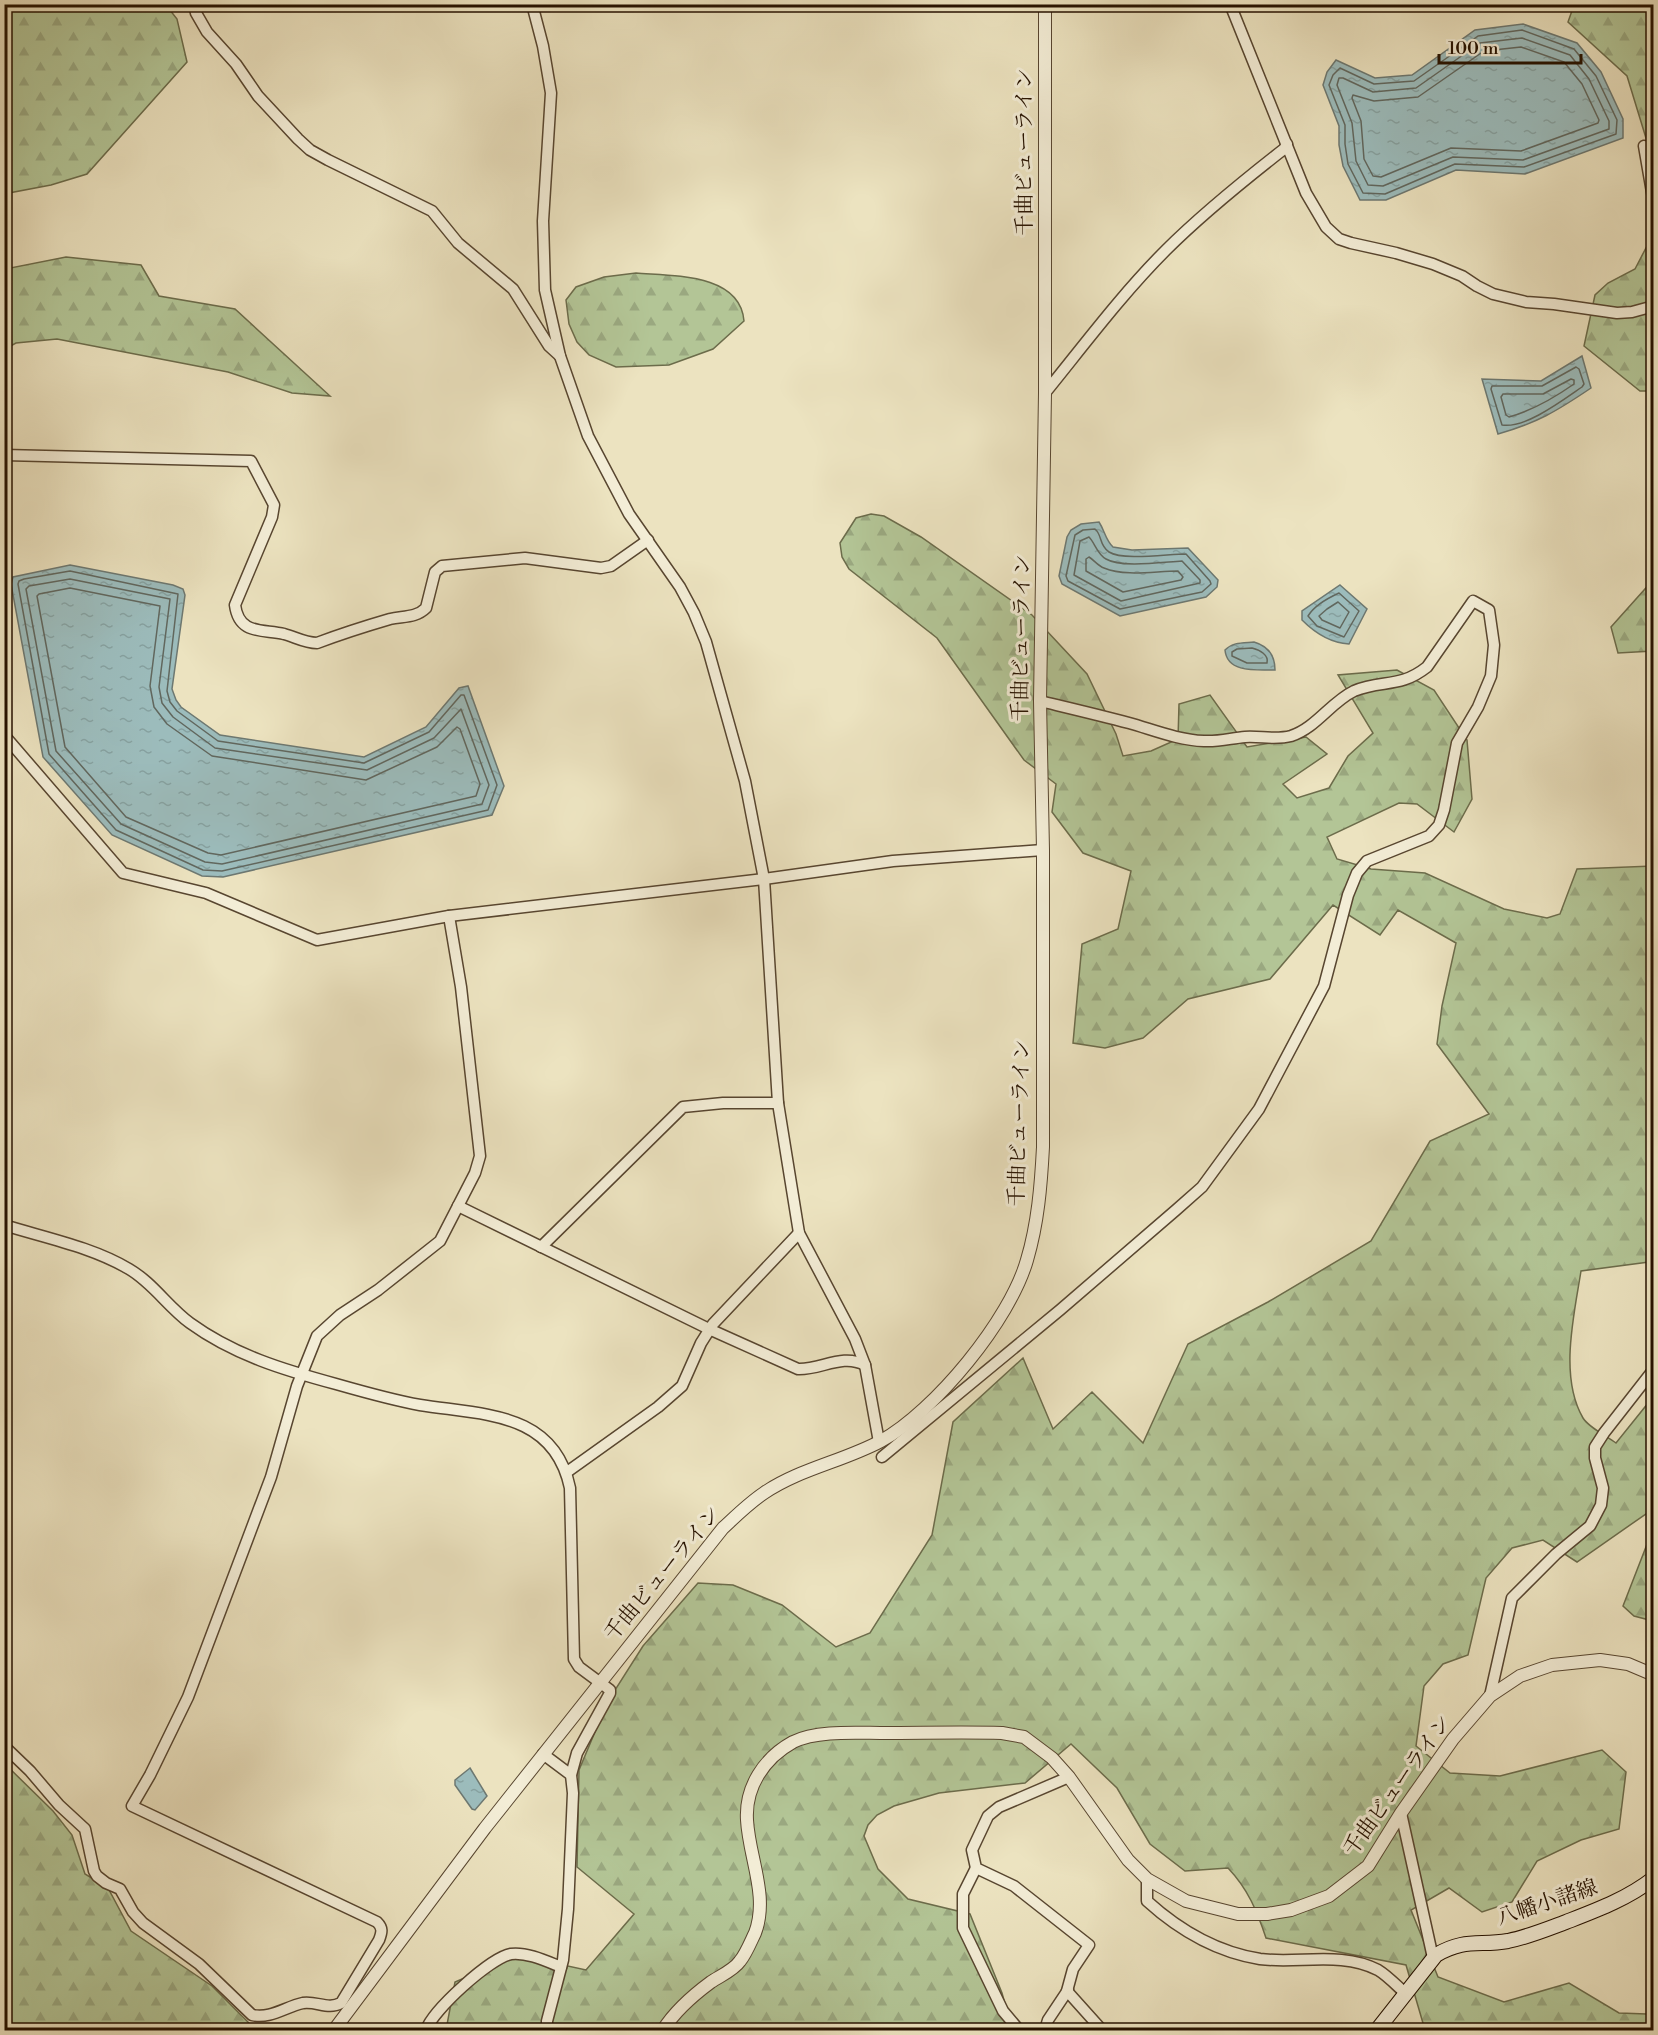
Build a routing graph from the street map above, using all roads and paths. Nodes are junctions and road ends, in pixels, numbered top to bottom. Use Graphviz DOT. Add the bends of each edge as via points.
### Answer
graph roads {
  1 [pos="194,4"];
  2 [pos="532,4"];
  3 [pos="1045,4"];
  4 [pos="1230,4"];
  5 [pos="1287,144"];
  6 [pos="1644,146"];
  7 [pos="1653,204"];
  8 [pos="1653,306"];
  9 [pos="560,356"];
  10 [pos="1045,393"];
  11 [pos="4,455"];
  12 [pos="648,540"];
  13 [pos="1040,701"];
  14 [pos="4,735"];
  15 [pos="1043,850"];
  16 [pos="764,879"];
  17 [pos="449,916"];
  18 [pos="778,1103"];
  19 [pos="458,1206"];
  20 [pos="4,1225"];
  21 [pos="799,1233"];
  22 [pos="541,1247"];
  23 [pos="709,1329"];
  24 [pos="865,1365"];
  25 [pos="1653,1369"];
  26 [pos="302,1374"];
  27 [pos="879,1442"];
  28 [pos="882,1457"];
  29 [pos="567,1472"];
  30 [pos="1653,1675"];
  31 [pos="599,1682"];
  32 [pos="1490,1696"];
  33 [pos="4,1746"];
  34 [pos="543,1754"];
  35 [pos="571,1775"];
  36 [pos="1069,1777"];
  37 [pos="1401,1813"];
  38 [pos="976,1868"];
  39 [pos="1653,1878"];
  40 [pos="1147,1879"];
  41 [pos="1433,1958"];
  42 [pos="561,1967"];
  43 [pos="1068,1990"];
  44 [pos="1406,1994"];
  45 [pos="334,2031"];
  46 [pos="426,2031"];
  47 [pos="547,2031"];
  48 [pos="663,2031"];
  49 [pos="1019,2031"];
  50 [pos="1045,2031"];
  51 [pos="1102,2031"];
  52 [pos="1377,2031"];
  1 -- 9 [label="street" via="207,32 298,139 328,160 432,211 458,243 513,289 549,346"];
  2 -- 9 [label="street" via="551,93 543,220 545,290"];
  3 -- 10 [label="street, 千曲ビューライン"];
  4 -- 5 [label="street"];
  5 -- 8 [label="street" via="1315,210 1340,239 1433,264 1493,294 1526,302 1617,313"];
  5 -- 10 [label="street" via="1166,250"];
  6 -- 7 [label="street"];
  9 -- 12 [label="street" via="588,436 629,514"];
  10 -- 13 [label="street, 千曲ビューライン"];
  11 -- 12 [label="street" via="251,461 274,505 235,605 238,619 250,628 309,643 422,612 435,572 442,566 525,558 601,568 611,566"];
  12 -- 16 [label="street" via="680,587 706,642 745,781"];
  13 -- 15 [label="street, 千曲ビューライン"];
  13 -- 28 [label="street" via="1178,739 1292,735 1354,692 1398,683 1427,667 1473,601 1489,610 1494,645 1491,676 1457,743 1440,825 1429,836 1367,861 1357,873 1324,986 1259,1109 1202,1187"];
  14 -- 17 [label="street" via="123,873 206,893 317,940"];
  15 -- 16 [label="street" via="893,861"];
  15 -- 27 [label="street, 千曲ビューライン" via="1043,1147 1041,1190 1027,1261 1018,1286 988,1336 949,1385 898,1431"];
  16 -- 17 [label="street"];
  16 -- 18 [label="street"];
  17 -- 19 [label="street" via="480,1156"];
  18 -- 21 [label="street"];
  18 -- 22 [label="street" via="683,1107"];
  19 -- 22 [label="street"];
  19 -- 26 [label="street" via="440,1241 322,1330"];
  20 -- 26 [label="street" via="100,1255 128,1268 210,1337 246,1356"];
  21 -- 23 [label="street"];
  21 -- 24 [label="street"];
  22 -- 23 [label="street"];
  23 -- 24 [label="street" via="798,1370 833,1361"];
  23 -- 29 [label="street" via="682,1386"];
  24 -- 27 [label="street"];
  25 -- 32 [label="street" via="1595,1447 1603,1488 1601,1505 1590,1526 1512,1598"];
  26 -- 29 [label="street" via="419,1405 464,1410 522,1425 551,1446"];
  26 -- 33 [label="street" via="272,1477 188,1697 132,1806 377,1922 382,1932 379,1940 341,2002 330,2006 304,2003 282,2012 252,2015 199,1964 143,1923 120,1889 97,1876 85,1829"];
  27 -- 31 [label="street, 千曲ビューライン" via="782,1484 744,1509 723,1528"];
  29 -- 31 [label="street" via="574,1659"];
  30 -- 32 [label="street, 千曲ビューライン" via="1628,1664 1600,1660 1552,1665 1520,1676"];
  31 -- 34 [label="street, 千曲ビューライン"];
  31 -- 35 [label="street" via="610,1693 577,1753"];
  32 -- 37 [label="street, 千曲ビューライン" via="1452,1739"];
  34 -- 35 [label="street"];
  34 -- 45 [label="street, 千曲ビューライン"];
  35 -- 42 [label="street" via="568,1909"];
  36 -- 38 [label="street" via="999,1807 988,1816 972,1850"];
  36 -- 40 [label="street, 千曲ビューライン" via="1128,1860"];
  36 -- 48 [label="street, 千曲ビューライン" via="1037,1745 1024,1737 1002,1733 830,1734 794,1742 765,1765 749,1798 748,1835 761,1910 755,1932 740,1962 681,2006"];
  37 -- 40 [label="street, 千曲ビューライン" via="1368,1866 1329,1896 1291,1910 1238,1914 1186,1901"];
  37 -- 41 [label="street"];
  38 -- 43 [label="street" via="1014,1886 1089,1945 1073,1969"];
  38 -- 49 [label="street" via="963,1894 963,1928 1004,2011"];
  39 -- 41 [label="main road, 八幡小諸線" via="1614,1903 1542,1931 1508,1941 1466,1943"];
  40 -- 44 [label="street" via="1147,1901 1165,1918 1206,1943 1259,1959 1362,1964 1378,1970"];
  41 -- 44 [label="main road, 八幡小諸線"];
  42 -- 46 [label="street" via="509,1954 489,1965 438,2009"];
  42 -- 47 [label="street"];
  43 -- 50 [label="street"];
  43 -- 51 [label="street"];
  44 -- 52 [label="main road, 八幡小諸線"];
}
